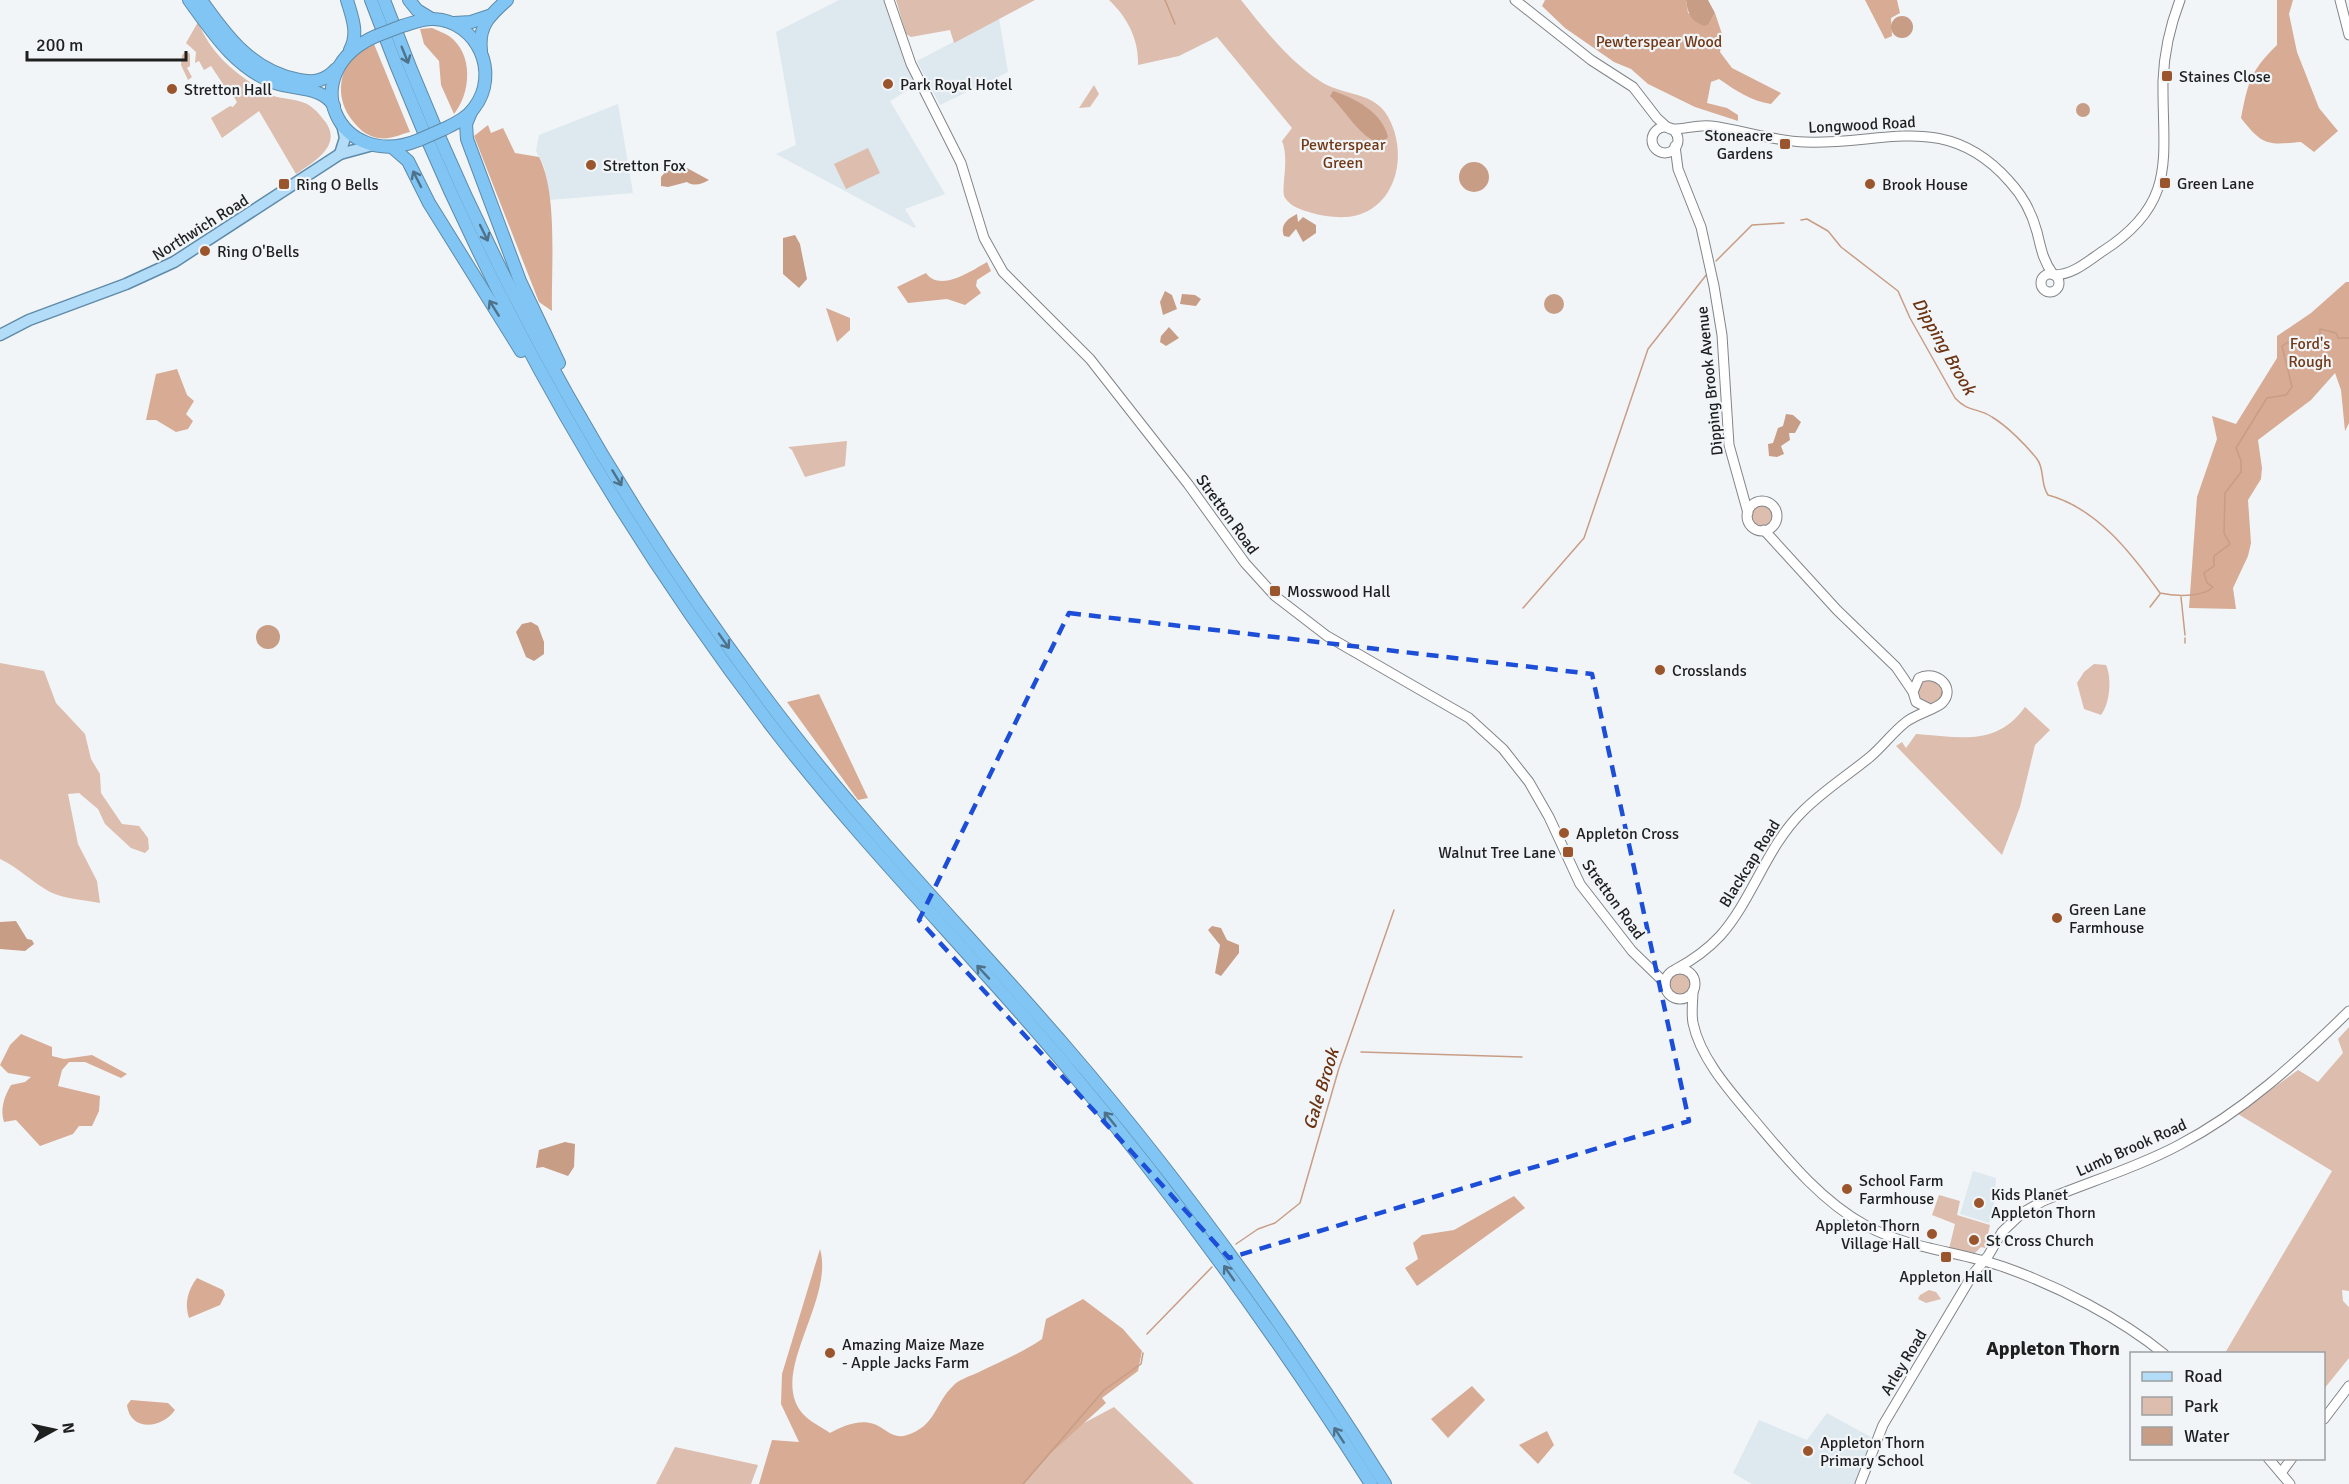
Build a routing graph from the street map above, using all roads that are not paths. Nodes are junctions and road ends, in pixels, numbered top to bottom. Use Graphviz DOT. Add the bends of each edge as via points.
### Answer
graph roads {
  1 [pos="189,0"];
  2 [pos="201,0"];
  3 [pos="347,0"];
  4 [pos="371,0"];
  5 [pos="384,0"];
  6 [pos="409,0"];
  7 [pos="507,0"];
  8 [pos="889,0"];
  9 [pos="1515,0"];
  10 [pos="2180,0"];
  11 [pos="2340,0"];
  12 [pos="426,16"];
  13 [pos="489,16"];
  14 [pos="454,23"];
  15 [pos="2349,35"];
  16 [pos="352,46"];
  17 [pos="481,51"];
  18 [pos="336,69"];
  19 [pos="334,107"];
  20 [pos="1652,111"];
  21 [pos="471,112"];
  22 [pos="342,124"];
  23 [pos="1693,127"];
  24 [pos="1669,128"];
  25 [pos="1654,133"];
  26 [pos="373,145"];
  27 [pos="1676,145"];
  28 [pos="393,148"];
  29 [pos="1660,152"];
  30 [pos="340,154"];
  31 [pos="1678,169"];
  32 [pos="2043,256"];
  33 [pos="2073,271"];
  34 [pos="2054,275"];
  35 [pos="2041,279"];
  36 [pos="2058,288"];
  37 [pos="0,335"];
  38 [pos="572,426"];
  39 [pos="602,453"];
  40 [pos="1741,486"];
  41 [pos="1760,501"];
  42 [pos="1748,513"];
  43 [pos="1776,519"];
  44 [pos="1764,530"];
  45 [pos="1782,548"];
  46 [pos="1896,667"];
  47 [pos="1924,676"];
  48 [pos="1913,695"];
  49 [pos="1928,708"];
  50 [pos="1905,722"];
  51 [pos="1703,953"];
  52 [pos="1643,962"];
  53 [pos="1674,970"];
  54 [pos="1694,980"];
  55 [pos="1665,983"];
  56 [pos="1693,991"];
  57 [pos="1679,998"];
  58 [pos="2349,1011"];
  59 [pos="1693,1019"];
  60 [pos="1982,1261"];
  61 [pos="2163,1352"];
  62 [pos="2349,1386"];
  63 [pos="2325,1418"];
  64 [pos="2270,1460"];
  65 [pos="2291,1460"];
  66 [pos="2281,1473"];
  67 [pos="1371,1484"];
  68 [pos="1385,1484"];
  69 [pos="1860,1484"];
  70 [pos="2290,1484"];
  1 -- 19 [label="highway" via="221,44 244,66 275,83 321,94"];
  2 -- 18 [label="highway" via="238,48 265,68 311,82 324,79"];
  3 -- 16 [label="highway" via="354,29"];
  4 -- 38 [label="highway" via="465,224"];
  5 -- 39 [label="highway, one-way" via="442,144 499,264"];
  6 -- 12 [label="highway"];
  7 -- 13 [label="highway"];
  8 -- 52 [label="street, Stretton Road" via="911,64 959,157 984,238 1004,272 1097,368 1245,563 1275,596 1327,636 1469,718 1503,749 1529,782 1549,817 1576,877"];
  9 -- 20 [label="street" via="1591,60 1633,87"];
  10 -- 33 [label="street" via="2164,67 2165,159 2159,187 2149,208 2128,233"];
  11 -- 15 [label="street"];
  12 -- 14 [label="highway"];
  12 -- 16 [label="highway, bridge"];
  13 -- 14 [label="highway"];
  13 -- 17 [label="highway" via="480,34"];
  14 -- 17 [label="highway" via="470,35"];
  16 -- 18 [label="highway"];
  17 -- 21 [label="highway" via="486,81"];
  18 -- 19 [label="highway"];
  19 -- 22 [label="highway"];
  20 -- 24 [label="street"];
  20 -- 25 [label="street"];
  21 -- 28 [label="highway, bridge" via="444,129"];
  21 -- 39 [label="highway" via="467,139 520,281 586,412"];
  22 -- 26 [label="highway" via="358,139"];
  22 -- 30 [label="main road" via="345,138"];
  23 -- 24 [label="street, Longwood Road"];
  23 -- 27 [label="street"];
  23 -- 32 [label="street, Longwood Road" via="1716,127 1799,142 1850,142 1916,134 1951,141 1983,158 2018,191 2033,218"];
  24 -- 25 [label="street"];
  24 -- 27 [label="street" via="1677,136"];
  25 -- 29 [label="street" via="1652,142"];
  26 -- 28 [label="highway"];
  26 -- 30 [label="main road, Northwich Road"];
  27 -- 29 [label="street" via="1670,151"];
  27 -- 31 [label="street, Dipping Brook Avenue"];
  38 -- 28 [label="highway, one-way" via="498,314 404,156"];
  29 -- 31 [label="street, Dipping Brook Avenue"];
  30 -- 37 [label="main road, Northwich Road" via="174,262"];
  31 -- 40 [label="street, Dipping Brook Avenue" via="1701,227 1714,286 1722,335 1728,438"];
  32 -- 34 [label="street, Longwood Road"];
  32 -- 35 [label="street, Longwood Road"];
  33 -- 34 [label="street"];
  33 -- 36 [label="street"];
  34 -- 35 [label="street"];
  34 -- 36 [label="street"];
  35 -- 36 [label="street" via="2045,292"];
  67 -- 38 [label="highway, one-way" via="1281,1347 1164,1186 1058,1057 897,877 775,730 689,612"];
  39 -- 68 [label="highway, one-way" via="697,602 782,720 871,829 1066,1047 1173,1179 1283,1329"];
  40 -- 41 [label="street"];
  40 -- 42 [label="street, Dipping Brook Avenue"];
  41 -- 42 [label="street"];
  41 -- 43 [label="street" via="1773,506"];
  42 -- 44 [label="street" via="1752,526"];
  43 -- 44 [label="street" via="1772,527"];
  43 -- 45 [label="street"];
  44 -- 45 [label="street"];
  45 -- 46 [label="street" via="1837,610"];
  46 -- 47 [label="street"];
  46 -- 48 [label="street"];
  47 -- 48 [label="street" via="1916,682"];
  47 -- 49 [label="street" via="1940,678 1946,691 1941,704"];
  48 -- 49 [label="street"];
  48 -- 50 [label="street, Blackcap Road"];
  49 -- 50 [label="street, Blackcap Road"];
  50 -- 51 [label="street, Blackcap Road" via="1801,813 1772,850 1721,935"];
  51 -- 53 [label="street, Blackcap Road"];
  51 -- 54 [label="street, Blackcap Road"];
  52 -- 53 [label="street, Stretton Road"];
  52 -- 55 [label="street, Stretton Road"];
  53 -- 54 [label="street" via="1689,972"];
  53 -- 55 [label="street"];
  54 -- 56 [label="street"];
  55 -- 57 [label="street" via="1670,995"];
  56 -- 57 [label="street"];
  56 -- 59 [label="street"];
  57 -- 59 [label="street"];
  58 -- 60 [label="street, Lumb Brook Road" via="2298,1061 2220,1121 2178,1146 2022,1213 2002,1232"];
  59 -- 60 [label="street" via="1706,1056 1739,1102 1833,1203 1878,1231 1931,1250"];
  60 -- 61 [label="street" via="2098,1311"];
  60 -- 69 [label="street, Arley Road" via="1883,1425"];
  62 -- 63 [label="street"];
  64 -- 66 [label="street"];
  65 -- 66 [label="street"];
  66 -- 70 [label="street"];
}
